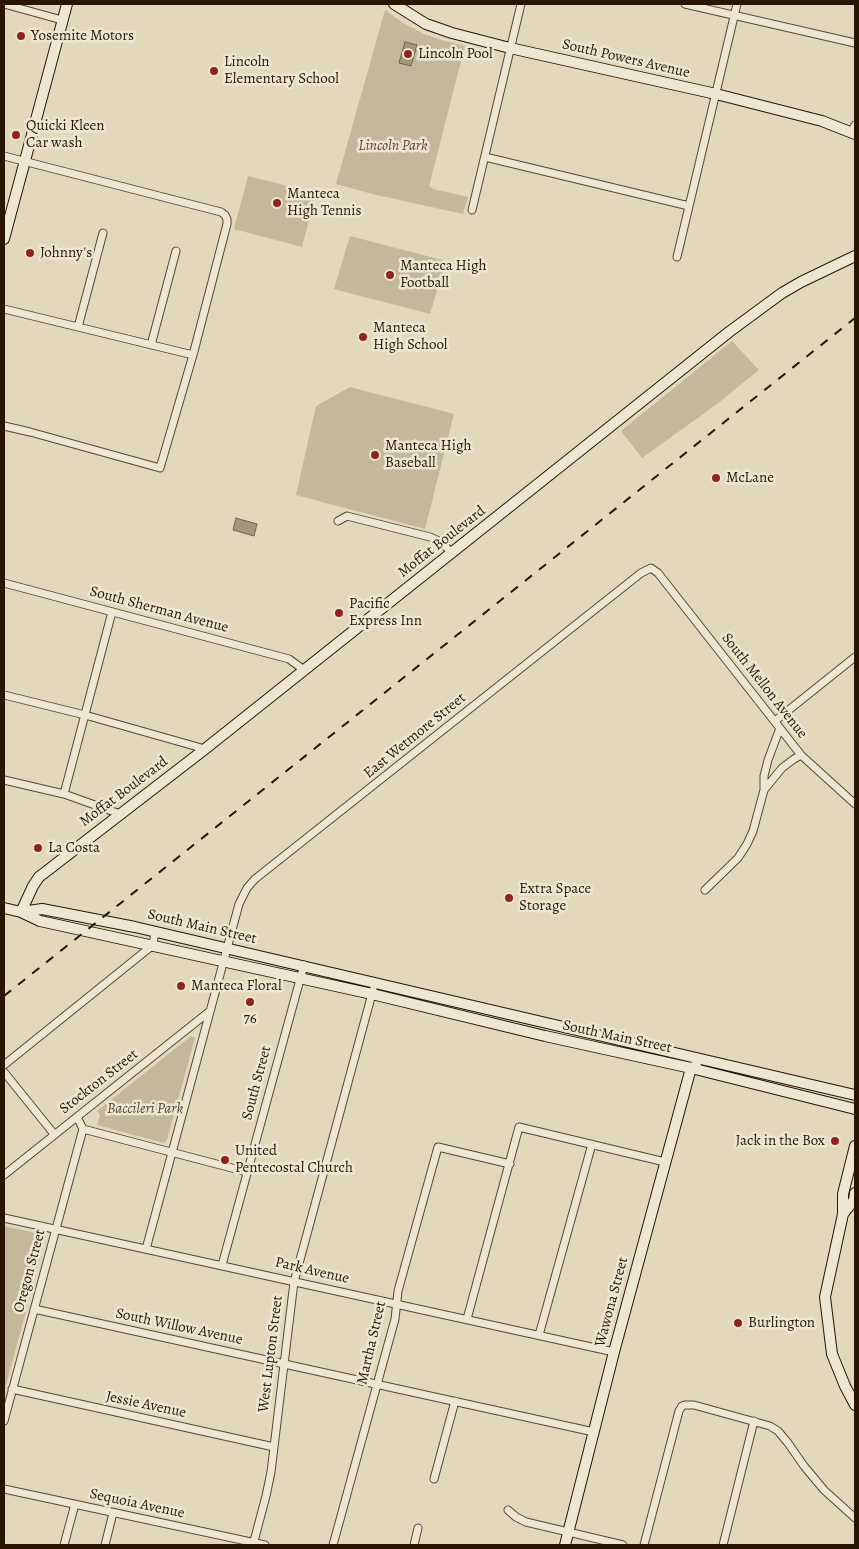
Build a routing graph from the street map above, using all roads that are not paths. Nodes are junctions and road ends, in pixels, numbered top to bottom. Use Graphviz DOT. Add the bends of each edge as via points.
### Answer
graph roads {
  1 [pos="4,4"];
  2 [pos="67,4"];
  3 [pos="394,4"];
  4 [pos="520,4"];
  5 [pos="685,4"];
  6 [pos="737,4"];
  7 [pos="734,15"];
  8 [pos="62,20"];
  9 [pos="855,43"];
  10 [pos="510,48"];
  11 [pos="716,94"];
  12 [pos="854,130"];
  13 [pos="4,156"];
  14 [pos="485,156"];
  15 [pos="24,161"];
  16 [pos="689,206"];
  17 [pos="472,210"];
  18 [pos="103,233"];
  19 [pos="4,239"];
  20 [pos="176,252"];
  21 [pos="855,256"];
  22 [pos="677,257"];
  23 [pos="4,308"];
  24 [pos="78,327"];
  25 [pos="151,345"];
  26 [pos="192,355"];
  27 [pos="4,426"];
  28 [pos="338,521"];
  29 [pos="452,553"];
  30 [pos="661,577"];
  31 [pos="4,583"];
  32 [pos="112,612"];
  33 [pos="855,657"];
  34 [pos="304,670"];
  35 [pos="4,695"];
  36 [pos="85,715"];
  37 [pos="775,721"];
  38 [pos="780,728"];
  39 [pos="205,749"];
  40 [pos="801,755"];
  41 [pos="4,780"];
  42 [pos="764,790"];
  43 [pos="64,794"];
  44 [pos="855,804"];
  45 [pos="120,814"];
  46 [pos="705,890"];
  47 [pos="4,908"];
  48 [pos="21,912"];
  49 [pos="156,932"];
  50 [pos="153,945"];
  51 [pos="228,948"];
  52 [pos="224,962"];
  53 [pos="304,965"];
  54 [pos="301,978"];
  55 [pos="375,982"];
  56 [pos="372,994"];
  57 [pos="211,1011"];
  58 [pos="548,1024"];
  59 [pos="544,1036"];
  60 [pos="4,1065"];
  61 [pos="731,1066"];
  62 [pos="691,1068"];
  63 [pos="4,1072"];
  64 [pos="855,1095"];
  65 [pos="855,1109"];
  66 [pos="77,1117"];
  67 [pos="83,1129"];
  68 [pos="54,1134"];
  69 [pos="592,1144"];
  70 [pos="855,1146"];
  71 [pos="172,1152"];
  72 [pos="665,1162"];
  73 [pos="510,1164"];
  74 [pos="247,1172"];
  75 [pos="4,1176"];
  76 [pos="855,1193"];
  77 [pos="843,1214"];
  78 [pos="4,1218"];
  79 [pos="56,1229"];
  80 [pos="146,1249"];
  81 [pos="222,1266"];
  82 [pos="294,1282"];
  83 [pos="396,1304"];
  84 [pos="34,1309"];
  85 [pos="466,1319"];
  86 [pos="539,1335"];
  87 [pos="614,1352"];
  88 [pos="283,1363"];
  89 [pos="378,1384"];
  90 [pos="12,1389"];
  91 [pos="455,1401"];
  92 [pos="855,1405"];
  93 [pos="4,1421"];
  94 [pos="754,1421"];
  95 [pos="594,1432"];
  96 [pos="274,1447"];
  97 [pos="434,1480"];
  98 [pos="4,1489"];
  99 [pos="75,1504"];
  100 [pos="508,1510"];
  101 [pos="113,1513"];
  102 [pos="855,1518"];
  103 [pos="418,1528"];
  104 [pos="568,1533"];
  105 [pos="253,1544"];
  106 [pos="64,1545"];
  107 [pos="105,1545"];
  108 [pos="264,1545"];
  109 [pos="333,1545"];
  110 [pos="414,1545"];
  111 [pos="565,1545"];
  112 [pos="623,1545"];
  113 [pos="644,1545"];
  114 [pos="723,1545"];
  1 -- 8 [label="street"];
  2 -- 8 [label="main road"];
  3 -- 10 [label="main road, South Powers Avenue" via="437,28"];
  4 -- 10 [label="street"];
  5 -- 7 [label="street"];
  6 -- 7 [label="street"];
  7 -- 9 [label="street"];
  7 -- 11 [label="street"];
  8 -- 15 [label="main road"];
  10 -- 11 [label="main road, South Powers Avenue"];
  10 -- 14 [label="street"];
  11 -- 12 [label="main road, South Powers Avenue"];
  11 -- 16 [label="street"];
  13 -- 15 [label="street"];
  14 -- 16 [label="street"];
  14 -- 17 [label="street"];
  15 -- 19 [label="main road"];
  15 -- 26 [label="street" via="225,214 225,231"];
  16 -- 22 [label="street"];
  18 -- 24 [label="street"];
  20 -- 25 [label="street"];
  21 -- 29 [label="main road, Moffat Boulevard" via="782,292"];
  23 -- 24 [label="street"];
  24 -- 25 [label="street"];
  25 -- 26 [label="street"];
  26 -- 27 [label="street" via="160,468"];
  28 -- 29 [label="street" via="347,516 430,537"];
  29 -- 34 [label="main road, Moffat Boulevard"];
  30 -- 37 [label="street, South Mellon Avenue"];
  30 -- 51 [label="street, East Wetmore Street" via="651,568 640,573 256,879 239,904"];
  31 -- 32 [label="street, South Sherman Avenue"];
  32 -- 34 [label="street, South Sherman Avenue" via="288,660"];
  32 -- 36 [label="street"];
  33 -- 37 [label="street"];
  34 -- 39 [label="main road, Moffat Boulevard"];
  35 -- 36 [label="street"];
  36 -- 39 [label="street"];
  36 -- 43 [label="street"];
  37 -- 38 [label="street, South Mellon Avenue"];
  38 -- 40 [label="street, South Mellon Avenue"];
  38 -- 42 [label="street" via="768,760"];
  39 -- 45 [label="main road, Moffat Boulevard"];
  40 -- 42 [label="street" via="782,768"];
  40 -- 44 [label="street, South Mellon Avenue"];
  41 -- 43 [label="street"];
  42 -- 46 [label="street" via="748,844"];
  43 -- 45 [label="street"];
  45 -- 48 [label="main road, Moffat Boulevard" via="40,877"];
  47 -- 48 [label="main road, South Main Street"];
  48 -- 49 [label="main road, South Main Street" via="42,909"];
  48 -- 50 [label="main road, South Main Street" via="40,921"];
  49 -- 50 [label="street"];
  49 -- 51 [label="main road, South Main Street"];
  50 -- 52 [label="main road, South Main Street"];
  50 -- 60 [label="street"];
  51 -- 52 [label="street, East Wetmore Street"];
  51 -- 53 [label="main road, South Main Street"];
  52 -- 54 [label="main road, South Main Street"];
  52 -- 57 [label="street, East Wetmore Street"];
  53 -- 54 [label="street, South Street"];
  53 -- 55 [label="main road, South Main Street"];
  54 -- 56 [label="main road, South Main Street"];
  54 -- 74 [label="street, South Street"];
  55 -- 56 [label="street"];
  55 -- 58 [label="main road, South Main Street"];
  56 -- 59 [label="main road, South Main Street"];
  56 -- 82 [label="street, West Lupton Street"];
  57 -- 66 [label="street, Stockton Street"];
  57 -- 71 [label="street, East Wetmore Street"];
  58 -- 59 [label="main road"];
  58 -- 61 [label="main road, South Main Street"];
  59 -- 62 [label="main road, South Main Street"];
  61 -- 62 [label="main road"];
  61 -- 64 [label="main road, South Main Street"];
  62 -- 65 [label="main road, South Main Street"];
  62 -- 72 [label="main road, Wawona Street"];
  63 -- 68 [label="street"];
  66 -- 67 [label="street"];
  66 -- 68 [label="street, Stockton Street"];
  67 -- 71 [label="street"];
  67 -- 79 [label="street, Oregon Street"];
  68 -- 75 [label="street, Stockton Street"];
  69 -- 72 [label="street"];
  69 -- 73 [label="street" via="520,1128"];
  69 -- 86 [label="street"];
  70 -- 77 [label="main road" via="843,1194"];
  71 -- 74 [label="street"];
  71 -- 80 [label="street, East Wetmore Street"];
  72 -- 87 [label="main road, Wawona Street"];
  73 -- 83 [label="street, Martha Street" via="438,1147"];
  73 -- 85 [label="street"];
  74 -- 81 [label="street, South Street"];
  76 -- 77 [label="main road" via="854,1200"];
  77 -- 92 [label="main road" via="825,1297 832,1354"];
  78 -- 79 [label="street, Park Avenue"];
  79 -- 80 [label="street, Park Avenue"];
  79 -- 84 [label="street, Oregon Street"];
  80 -- 81 [label="street, Park Avenue"];
  81 -- 82 [label="street, Park Avenue"];
  82 -- 83 [label="street, Park Avenue"];
  82 -- 88 [label="street, West Lupton Street"];
  83 -- 85 [label="street, Park Avenue"];
  83 -- 89 [label="street, Martha Street" via="395,1320"];
  84 -- 88 [label="street, South Willow Avenue"];
  84 -- 90 [label="street, Oregon Street"];
  85 -- 86 [label="street, Park Avenue"];
  86 -- 87 [label="street, Park Avenue"];
  87 -- 95 [label="main road, Wawona Street"];
  88 -- 89 [label="street, South Willow Avenue"];
  88 -- 96 [label="street, West Lupton Street"];
  89 -- 91 [label="street, South Willow Avenue"];
  89 -- 109 [label="street, Martha Street"];
  90 -- 93 [label="street, Oregon Street"];
  90 -- 96 [label="street, Jessie Avenue"];
  91 -- 95 [label="street, South Willow Avenue"];
  91 -- 97 [label="street"];
  94 -- 102 [label="street" via="778,1431 824,1490"];
  94 -- 113 [label="street" via="694,1405 682,1406"];
  94 -- 114 [label="street"];
  95 -- 104 [label="main road, Wawona Street"];
  96 -- 105 [label="street, West Lupton Street" via="266,1496"];
  98 -- 99 [label="street, Sequoia Avenue"];
  99 -- 101 [label="street, Sequoia Avenue"];
  99 -- 106 [label="street"];
  100 -- 104 [label="street" via="526,1522"];
  101 -- 105 [label="street, Sequoia Avenue"];
  101 -- 107 [label="street"];
  103 -- 110 [label="street"];
  104 -- 111 [label="main road, Wawona Street"];
  104 -- 112 [label="street"];
  105 -- 108 [label="street, Sequoia Avenue"];
}
